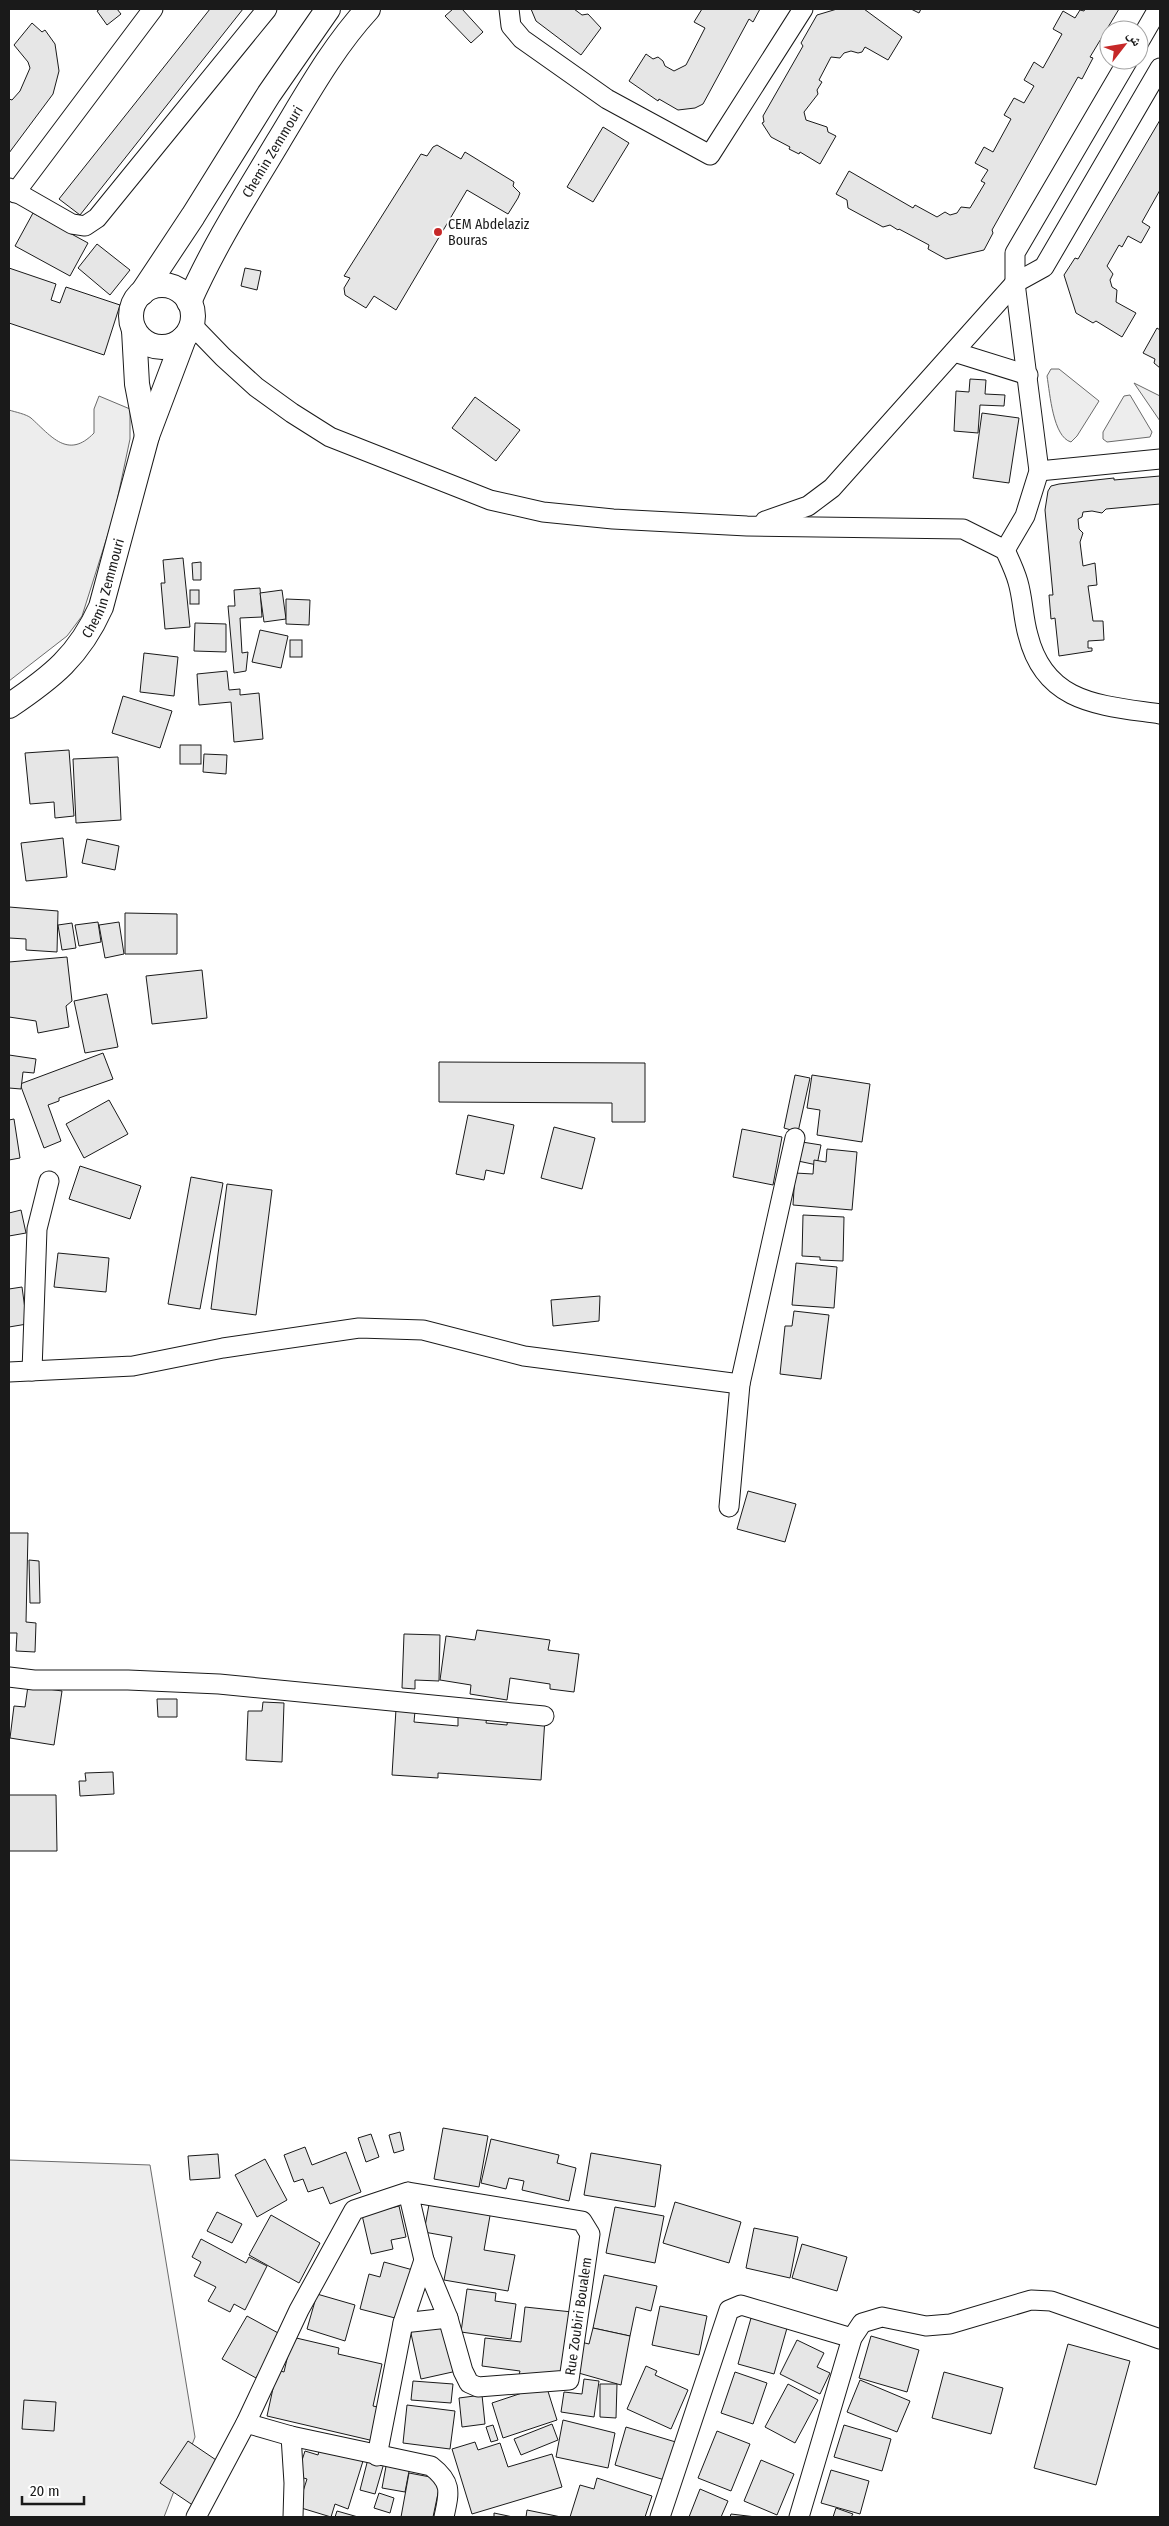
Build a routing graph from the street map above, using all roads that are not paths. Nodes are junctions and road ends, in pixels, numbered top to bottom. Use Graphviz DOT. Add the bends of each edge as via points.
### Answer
graph roads {
  1 [pos="154,9"];
  2 [pos="267,9"];
  3 [pos="328,9"];
  4 [pos="368,9"];
  5 [pos="509,9"];
  6 [pos="803,9"];
  7 [pos="1158,9"];
  8 [pos="1149,25"];
  9 [pos="1160,68"];
  10 [pos="1122,70"];
  11 [pos="12,191"];
  12 [pos="1015,283"];
  13 [pos="142,293"];
  14 [pos="189,322"];
  15 [pos="134,330"];
  16 [pos="954,352"];
  17 [pos="1028,375"];
  18 [pos="147,436"];
  19 [pos="1160,459"];
  20 [pos="1040,471"];
  21 [pos="747,526"];
  22 [pos="1005,550"];
  23 [pos="9,706"];
  24 [pos="1160,714"];
  25 [pos="795,1138"];
  26 [pos="49,1181"];
  27 [pos="32,1371"];
  28 [pos="9,1372"];
  29 [pos="740,1384"];
  30 [pos="729,1507"];
  31 [pos="9,1678"];
  32 [pos="544,1716"];
  33 [pos="408,2192"];
  34 [pos="424,2260"];
  35 [pos="448,2318"];
  36 [pos="403,2323"];
  37 [pos="852,2338"];
  38 [pos="1160,2339"];
  39 [pos="246,2423"];
  40 [pos="291,2436"];
  41 [pos="377,2456"];
  42 [pos="196,2517"];
  43 [pos="293,2517"];
  44 [pos="444,2517"];
  45 [pos="660,2517"];
  46 [pos="799,2517"];
  1 -- 11 [label="street"];
  2 -- 11 [label="street" via="97,218 85,226 72,224"];
  3 -- 13 [label="street" via="278,79"];
  4 -- 14 [label="street, Chemin Zemmouri" via="330,57 215,248"];
  5 -- 6 [label="street" via="511,26 522,39 607,99 710,154"];
  7 -- 8 [label="street"];
  9 -- 12 [label="street" via="1044,267"];
  10 -- 12 [label="street" via="1015,253"];
  12 -- 16 [label="street"];
  12 -- 17 [label="street"];
  13 -- 14 [label="street" via="151,287 168,286 183,293"];
  13 -- 15 [label="street" via="132,310"];
  14 -- 15 [label="street" via="169,346 151,346"];
  14 -- 18 [label="street, Chemin Zemmouri"];
  14 -- 21 [label="street" via="256,387 330,437 490,500 542,512"];
  15 -- 18 [label="street, Chemin Zemmouri" via="136,384"];
  16 -- 17 [label="street"];
  16 -- 21 [label="street" via="832,488 808,506"];
  17 -- 20 [label="street"];
  18 -- 23 [label="street, Chemin Zemmouri" via="101,607 92,628 66,664"];
  19 -- 20 [label="street"];
  20 -- 22 [label="street" via="1025,516"];
  21 -- 22 [label="street" via="963,529"];
  22 -- 24 [label="street" via="1018,583 1028,636 1042,671 1065,693 1110,707"];
  25 -- 29 [label="street"];
  26 -- 27 [label="street" via="37,1229"];
  27 -- 28 [label="street"];
  27 -- 29 [label="street" via="133,1366 223,1348 359,1328 423,1330 524,1356"];
  29 -- 30 [label="street"];
  31 -- 32 [label="street" via="219,1684"];
  33 -- 34 [label="street, Rue Zoubiri Boualem"];
  33 -- 35 [label="street, Rue Zoubiri Boualem" via="582,2221 590,2234 569,2380 478,2387 469,2383"];
  33 -- 39 [label="street, Rue Zoubiri Boualem" via="354,2210 299,2310"];
  34 -- 35 [label="street, Rue Zoubiri Boualem"];
  34 -- 36 [label="street"];
  35 -- 36 [label="street"];
  36 -- 41 [label="street"];
  37 -- 38 [label="street" via="862,2323 882,2317 926,2326 950,2324 1031,2300 1051,2301"];
  37 -- 45 [label="street" via="741,2305 729,2310"];
  37 -- 46 [label="street"];
  39 -- 40 [label="street"];
  39 -- 42 [label="street, Rue Zoubiri Boualem"];
  40 -- 41 [label="street"];
  40 -- 43 [label="street"];
  41 -- 44 [label="street" via="431,2466 442,2475 450,2491"];
}
